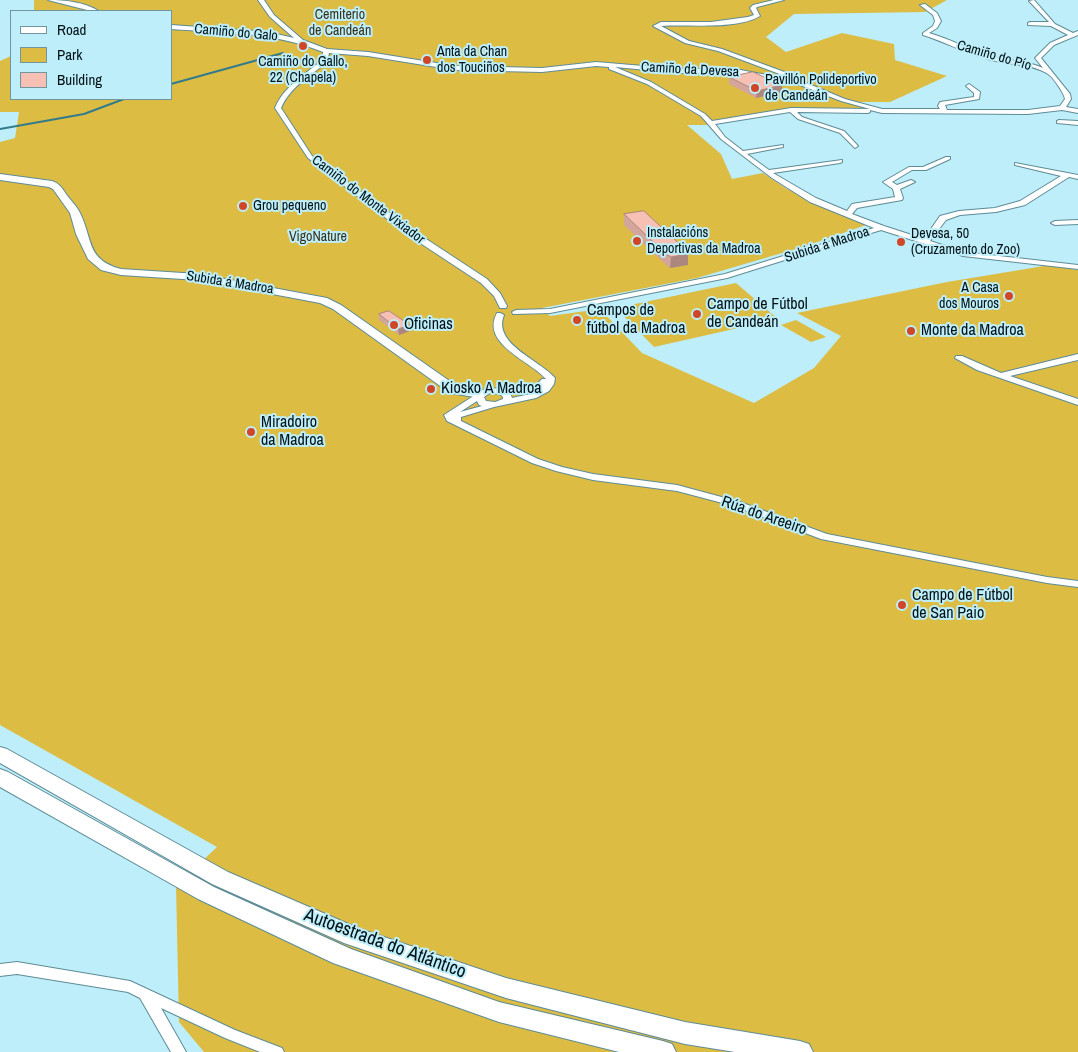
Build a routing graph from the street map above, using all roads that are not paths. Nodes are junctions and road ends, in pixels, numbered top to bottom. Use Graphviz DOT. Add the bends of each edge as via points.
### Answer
graph roads {
  1 [pos="51,0"];
  2 [pos="261,0"];
  3 [pos="781,0"];
  4 [pos="1032,1"];
  5 [pos="923,5"];
  6 [pos="93,10"];
  7 [pos="1030,24"];
  8 [pos="1052,24"];
  9 [pos="172,27"];
  10 [pos="1075,34"];
  11 [pos="301,41"];
  12 [pos="326,50"];
  13 [pos="609,65"];
  14 [pos="1047,72"];
  15 [pos="797,81"];
  16 [pos="970,86"];
  17 [pos="1062,108"];
  18 [pos="791,110"];
  19 [pos="882,111"];
  20 [pos="1078,111"];
  21 [pos="945,112"];
  22 [pos="1059,122"];
  23 [pos="710,123"];
  24 [pos="1078,123"];
  25 [pos="781,146"];
  26 [pos="855,146"];
  27 [pos="742,153"];
  28 [pos="948,158"];
  29 [pos="840,161"];
  30 [pos="1017,164"];
  31 [pos="768,172"];
  32 [pos="1067,175"];
  33 [pos="0,177"];
  34 [pos="1078,178"];
  35 [pos="911,182"];
  36 [pos="896,188"];
  37 [pos="848,214"];
  38 [pos="1078,222"];
  39 [pos="1055,223"];
  40 [pos="881,228"];
  41 [pos="925,243"];
  42 [pos="1078,267"];
  43 [pos="502,311"];
  44 [pos="1078,357"];
  45 [pos="959,358"];
  46 [pos="546,373"];
  47 [pos="1002,376"];
  48 [pos="503,392"];
  49 [pos="480,395"];
  50 [pos="505,402"];
  51 [pos="1078,402"];
  52 [pos="491,405"];
  53 [pos="458,424"];
  54 [pos="1078,584"];
  55 [pos="0,754"];
  56 [pos="0,777"];
  57 [pos="0,970"];
  58 [pos="145,994"];
  59 [pos="179,1052"];
  60 [pos="277,1052"];
  61 [pos="663,1052"];
  62 [pos="800,1052"];
  1 -- 6 [label="street"];
  2 -- 11 [label="street" via="272,16"];
  3 -- 15 [label="street" via="755,6 757,16 752,18 656,26 675,38 762,65"];
  4 -- 8 [label="street"];
  5 -- 14 [label="street, Camiño do Pío" via="938,21 925,34 990,58 1031,65"];
  7 -- 8 [label="street"];
  8 -- 10 [label="street"];
  9 -- 11 [label="street, Camiño do Galo" via="268,34"];
  10 -- 14 [label="street" via="1052,44 1038,56"];
  11 -- 12 [label="street"];
  12 -- 13 [label="street, Camiño da Devesa" via="455,68 542,70 586,64"];
  12 -- 43 [label="street, Camiño do Monte Vixiador" via="325,61 287,93 278,108 310,157 411,233 484,281 497,295"];
  13 -- 15 [label="street, Camiño da Devesa" via="679,72 734,71"];
  13 -- 23 [label="street, Camiño da Devesa" via="649,83 703,115"];
  14 -- 17 [label="street" via="1068,96"];
  15 -- 19 [label="street, Camiño da Devesa" via="843,100"];
  16 -- 21 [label="street" via="977,92 977,98 942,103"];
  17 -- 20 [label="street, Camiño da Devesa"];
  17 -- 21 [label="street, Camiño da Devesa" via="1028,112"];
  18 -- 19 [label="street"];
  18 -- 23 [label="street"];
  18 -- 26 [label="street" via="800,118 842,132"];
  19 -- 21 [label="street, Camiño da Devesa"];
  22 -- 24 [label="street"];
  23 -- 27 [label="street, Camiño da Devesa"];
  25 -- 27 [label="street"];
  27 -- 31 [label="street, Camiño da Devesa"];
  28 -- 36 [label="street" via="924,169 911,168 887,182"];
  29 -- 31 [label="street"];
  30 -- 32 [label="street"];
  31 -- 37 [label="street, Camiño da Devesa" via="813,200"];
  32 -- 34 [label="street"];
  32 -- 41 [label="street" via="1022,204 943,218"];
  33 -- 49 [label="street, Subida á Madroa" via="56,187 75,213 93,259 105,268 120,272 198,277 322,300 454,390"];
  35 -- 36 [label="street"];
  36 -- 37 [label="street" via="899,198 855,206"];
  37 -- 40 [label="street, Camiño da Devesa"];
  38 -- 39 [label="street"];
  40 -- 41 [label="street, Subida á Madroa"];
  40 -- 43 [label="street, Subida á Madroa" via="719,278 550,311 516,312 508,316"];
  41 -- 42 [label="street, Subida á Madroa" via="976,257"];
  43 -- 46 [label="street" via="496,320 499,335"];
  44 -- 47 [label="street"];
  45 -- 47 [label="street"];
  46 -- 48 [label="street" via="540,386"];
  46 -- 50 [label="street" via="551,382 546,388"];
  47 -- 51 [label="street"];
  48 -- 49 [label="street" via="494,390"];
  48 -- 50 [label="street" via="508,396"];
  49 -- 52 [label="street" via="480,402"];
  49 -- 53 [label="street" via="449,415"];
  50 -- 52 [label="street"];
  52 -- 53 [label="street" via="456,416"];
  53 -- 54 [label="street, Rúa do Areeiro" via="534,461 559,469 677,488 737,504 826,537"];
  55 -- 62 [label="highway, Autoestrada do Atlántico" via="220,878 352,936 506,988 685,1034"];
  56 -- 61 [label="highway, Autoestrada do Atlántico" via="206,893 342,956 500,1012"];
  57 -- 58 [label="street" via="17,968 112,983"];
  58 -- 59 [label="street"];
  58 -- 60 [label="street"];
}
